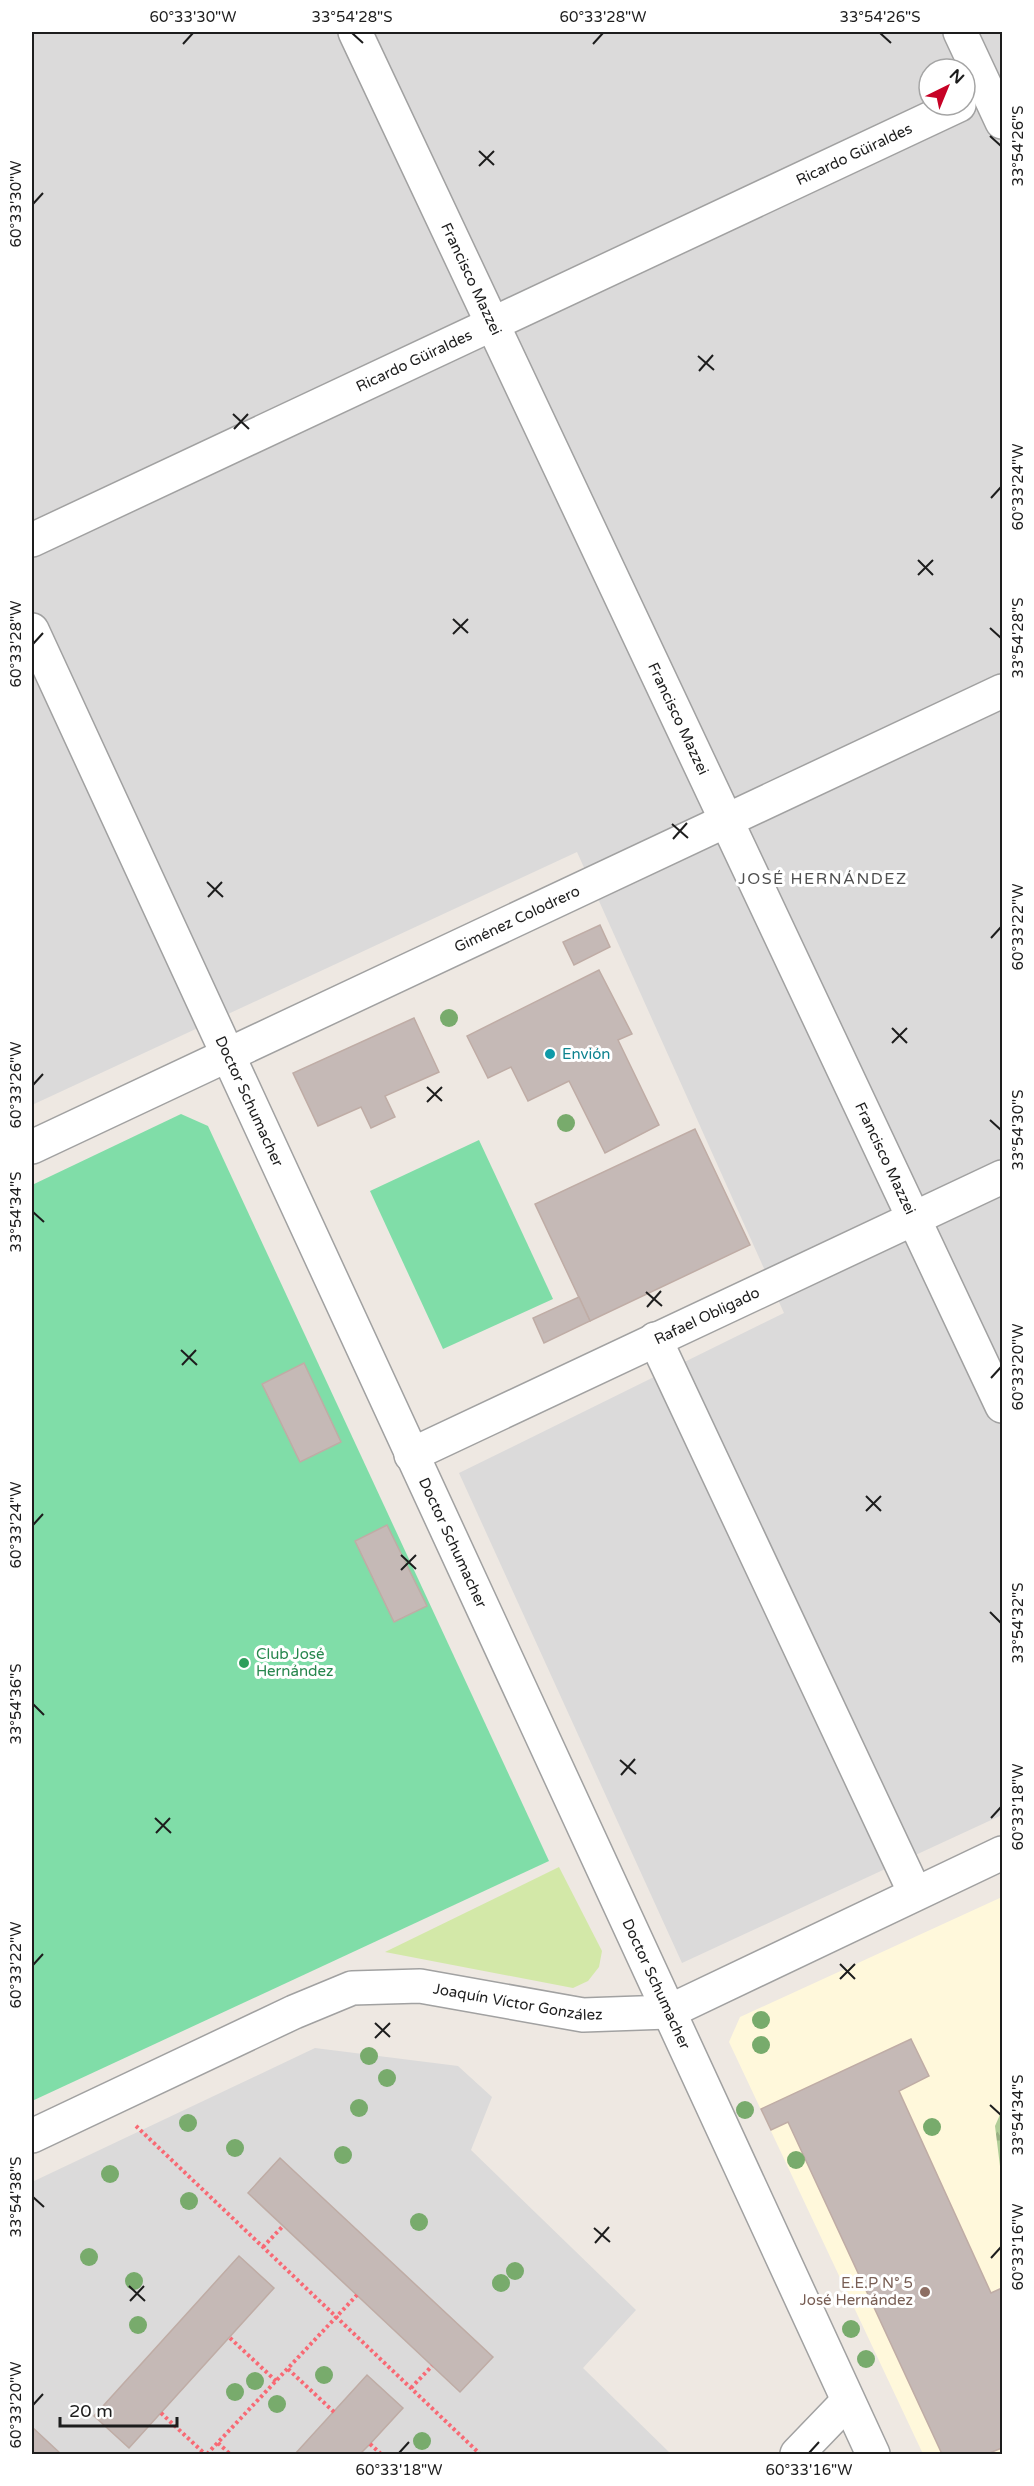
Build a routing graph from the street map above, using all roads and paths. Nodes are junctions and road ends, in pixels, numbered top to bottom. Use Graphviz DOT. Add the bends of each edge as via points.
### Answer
graph roads {
  1 [pos="355,32"];
  2 [pos="960,32"];
  3 [pos="985,93"];
  4 [pos="933,117"];
  5 [pos="1002,122"];
  6 [pos="493,323"];
  7 [pos="32,540"];
  8 [pos="32,630"];
  9 [pos="1002,691"];
  10 [pos="726,821"];
  11 [pos="226,1057"];
  12 [pos="32,1147"];
  13 [pos="1002,1177"];
  14 [pos="914,1218"];
  15 [pos="656,1339"];
  16 [pos="1002,1406"];
  17 [pos="411,1455"];
  18 [pos="1002,1853"];
  19 [pos="915,1893"];
  20 [pos="668,2012"];
  21 [pos="108,2100"];
  22 [pos="32,2136"];
  23 [pos="283,2226"];
  24 [pos="262,2247"];
  25 [pos="357,2295"];
  26 [pos="337,2317"];
  27 [pos="230,2338"];
  28 [pos="432,2366"];
  29 [pos="288,2368"];
  30 [pos="276,2381"];
  31 [pos="411,2388"];
  32 [pos="848,2402"];
  33 [pos="334,2412"];
  34 [pos="161,2413"];
  35 [pos="218,2443"];
  36 [pos="370,2444"];
  37 [pos="206,2454"];
  38 [pos="230,2454"];
  39 [pos="381,2454"];
  40 [pos="480,2454"];
  41 [pos="798,2454"];
  42 [pos="873,2454"];
  1 -- 6 [label="street, Francisco Mazzei"];
  2 -- 3 [label="street"];
  3 -- 5 [label="street"];
  4 -- 6 [label="street, Ricardo Güiraldes"];
  6 -- 7 [label="street, Ricardo Güiraldes"];
  6 -- 10 [label="street, Francisco Mazzei"];
  8 -- 11 [label="street, Doctor Schumacher"];
  9 -- 10 [label="street, Giménez Colodrero"];
  10 -- 11 [label="street, Giménez Colodrero"];
  10 -- 14 [label="street, Francisco Mazzei"];
  11 -- 12 [label="street, Giménez Colodrero"];
  11 -- 17 [label="street, Doctor Schumacher"];
  13 -- 14 [label="street, Rafael Obligado"];
  14 -- 15 [label="street, Rafael Obligado"];
  14 -- 16 [label="street, Francisco Mazzei"];
  15 -- 17 [label="street, Rafael Obligado"];
  15 -- 19 [label="street"];
  17 -- 20 [label="street, Doctor Schumacher"];
  18 -- 19 [label="street, Joaquín Víctor González"];
  19 -- 20 [label="street, Joaquín Víctor González"];
  20 -- 21 [label="street, Joaquín Víctor González" via="583,2015 420,1986 352,1988"];
  20 -- 32 [label="street, Doctor Schumacher"];
  21 -- 22 [label="street, Joaquín Víctor González"];
  21 -- 24 [label="path"];
  23 -- 24 [label="path"];
  24 -- 26 [label="path"];
  25 -- 26 [label="path"];
  26 -- 29 [label="path"];
  26 -- 31 [label="path"];
  27 -- 30 [label="path"];
  28 -- 31 [label="path"];
  29 -- 30 [label="path"];
  29 -- 33 [label="path"];
  30 -- 35 [label="path"];
  31 -- 40 [label="path"];
  32 -- 41 [label="street"];
  32 -- 42 [label="street, Doctor Schumacher"];
  34 -- 37 [label="path"];
  35 -- 37 [label="path"];
  35 -- 38 [label="path"];
  36 -- 39 [label="path"];
}
